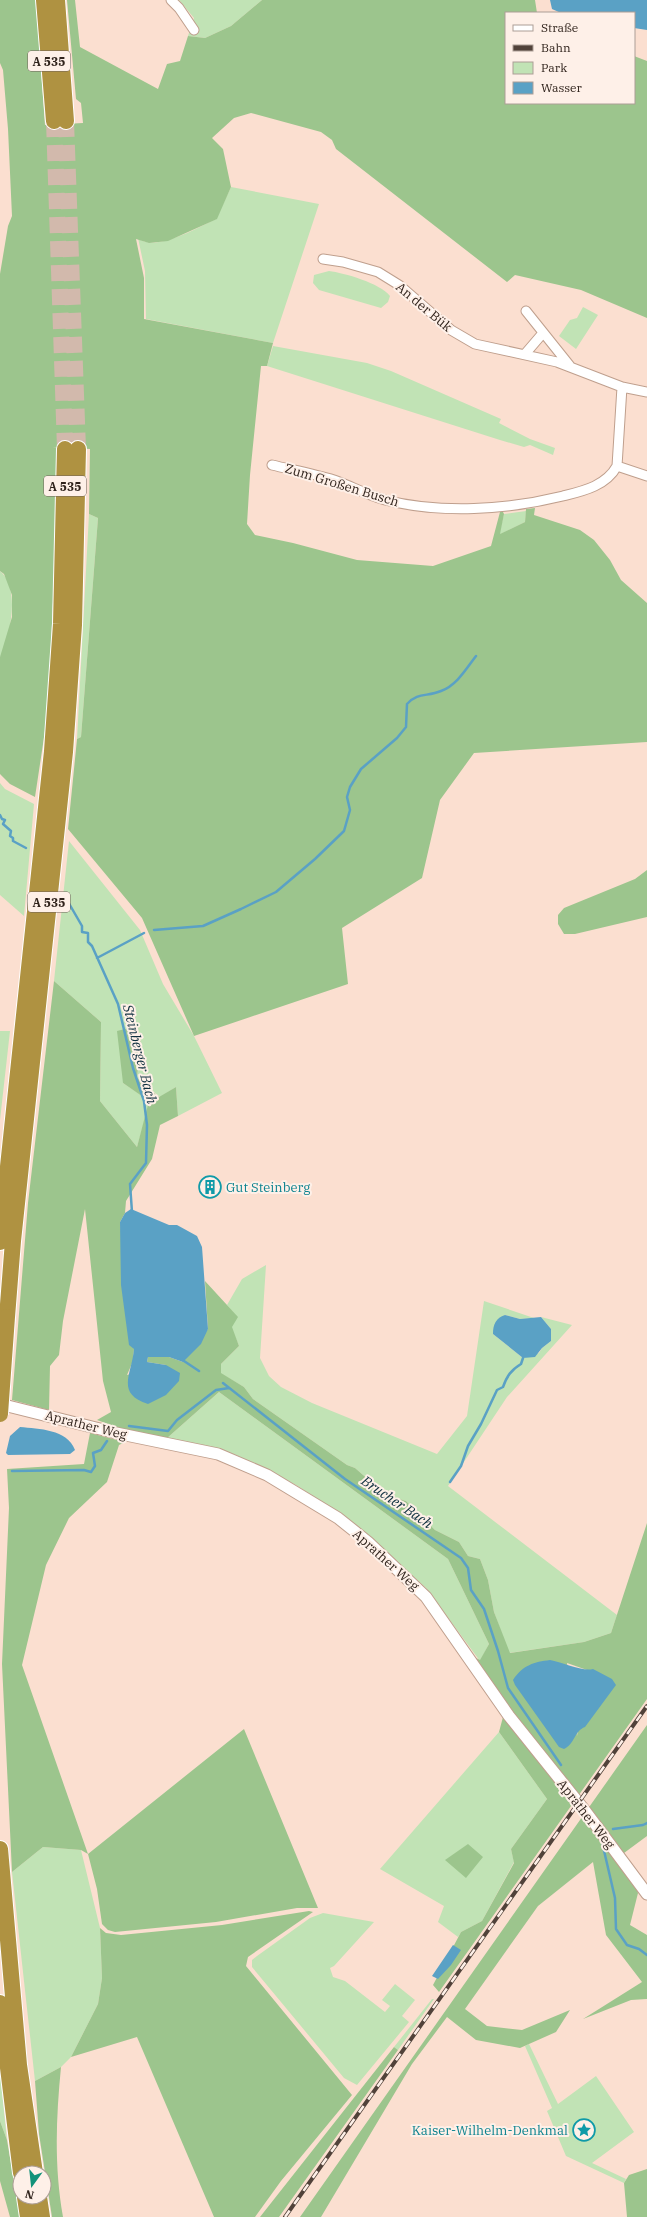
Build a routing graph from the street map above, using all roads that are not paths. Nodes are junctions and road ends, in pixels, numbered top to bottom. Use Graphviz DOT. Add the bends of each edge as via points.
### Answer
graph roads {
  1 [pos="44,0"];
  2 [pos="57,0"];
  3 [pos="171,0"];
  4 [pos="194,30"];
  5 [pos="323,259"];
  6 [pos="526,311"];
  7 [pos="543,333"];
  8 [pos="525,354"];
  9 [pos="570,366"];
  10 [pos="622,387"];
  11 [pos="647,392"];
  12 [pos="72,449"];
  13 [pos="272,465"];
  14 [pos="617,466"];
  15 [pos="647,476"];
  16 [pos="27,1051"];
  17 [pos="0,1242"];
  18 [pos="0,1404"];
  19 [pos="0,1414"];
  20 [pos="0,1849"];
  21 [pos="647,1894"];
  22 [pos="0,2003"];
  23 [pos="20,2165"];
  24 [pos="33,2165"];
  25 [pos="26,2205"];
  26 [pos="40,2205"];
  27 [pos="28,2217"];
  28 [pos="42,2217"];
  1 -- 2 [label="highway, A 535" via="60,121"];
  3 -- 4 [label="street"];
  5 -- 8 [label="street, An der Bük" via="367,268 383,275 399,285 451,330 475,344"];
  6 -- 7 [label="street, An der Bük"];
  7 -- 8 [label="street"];
  7 -- 9 [label="street, An der Bük"];
  8 -- 9 [label="street, An der Bük"];
  9 -- 10 [label="street, An der Bük"];
  10 -- 11 [label="street, An der Bük"];
  10 -- 14 [label="street"];
  12 -- 16 [label="highway, A 535" via="74,625"];
  13 -- 14 [label="street, Zum Großen Busch" via="323,477 384,500 448,509 542,501 598,485 610,476"];
  14 -- 15 [label="street"];
  16 -- 17 [label="highway, A 535"];
  16 -- 19 [label="highway, A 535, bridge"];
  18 -- 21 [label="street, Aprather Weg" via="116,1433 218,1454 267,1475 338,1518 368,1542 426,1597 509,1716 586,1812"];
  20 -- 24 [label="highway" via="19,2065"];
  22 -- 23 [label="highway"];
  25 -- 27 [label="highway"];
  26 -- 28 [label="highway"];
}
